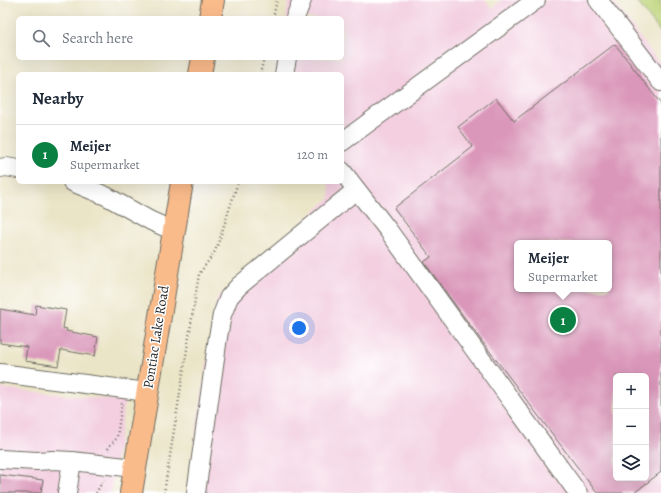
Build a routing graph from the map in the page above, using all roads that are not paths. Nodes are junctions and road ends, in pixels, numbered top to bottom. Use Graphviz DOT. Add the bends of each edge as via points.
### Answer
graph roads {
  1 [pos="213,0"];
  2 [pos="302,0"];
  3 [pos="536,0"];
  4 [pos="598,0"];
  5 [pos="210,16"];
  6 [pos="296,16"];
  7 [pos="203,60"];
  8 [pos="287,60"];
  9 [pos="200,72"];
  10 [pos="284,72"];
  11 [pos="661,82"];
  12 [pos="344,141"];
  13 [pos="0,168"];
  14 [pos="16,169"];
  15 [pos="344,174"];
  16 [pos="77,184"];
  17 [pos="182,184"];
  18 [pos="356,190"];
  19 [pos="174,231"];
  20 [pos="0,373"];
  21 [pos="147,392"];
  22 [pos="0,458"];
  23 [pos="72,461"];
  24 [pos="135,468"];
  25 [pos="67,493"];
  26 [pos="131,493"];
  27 [pos="196,493"];
  28 [pos="578,493"];
  1 -- 5 [label="main road"];
  2 -- 6 [label="lane"];
  3 -- 12 [label="lane"];
  4 -- 11 [label="lane"];
  7 -- 9 [label="main road"];
  8 -- 10 [label="lane"];
  13 -- 14 [label="lane"];
  15 -- 18 [label="lane"];
  16 -- 19 [label="lane"];
  17 -- 19 [label="main road, Pontiac Lake Road"];
  18 -- 27 [label="lane" via="229,297 218,337"];
  18 -- 28 [label="lane" via="388,230"];
  19 -- 21 [label="main road, Pontiac Lake Road"];
  20 -- 21 [label="lane"];
  21 -- 24 [label="main road, Pontiac Lake Road"];
  22 -- 23 [label="lane"];
  23 -- 24 [label="lane"];
  23 -- 25 [label="lane"];
  24 -- 26 [label="main road, Pontiac Lake Road"];
}
